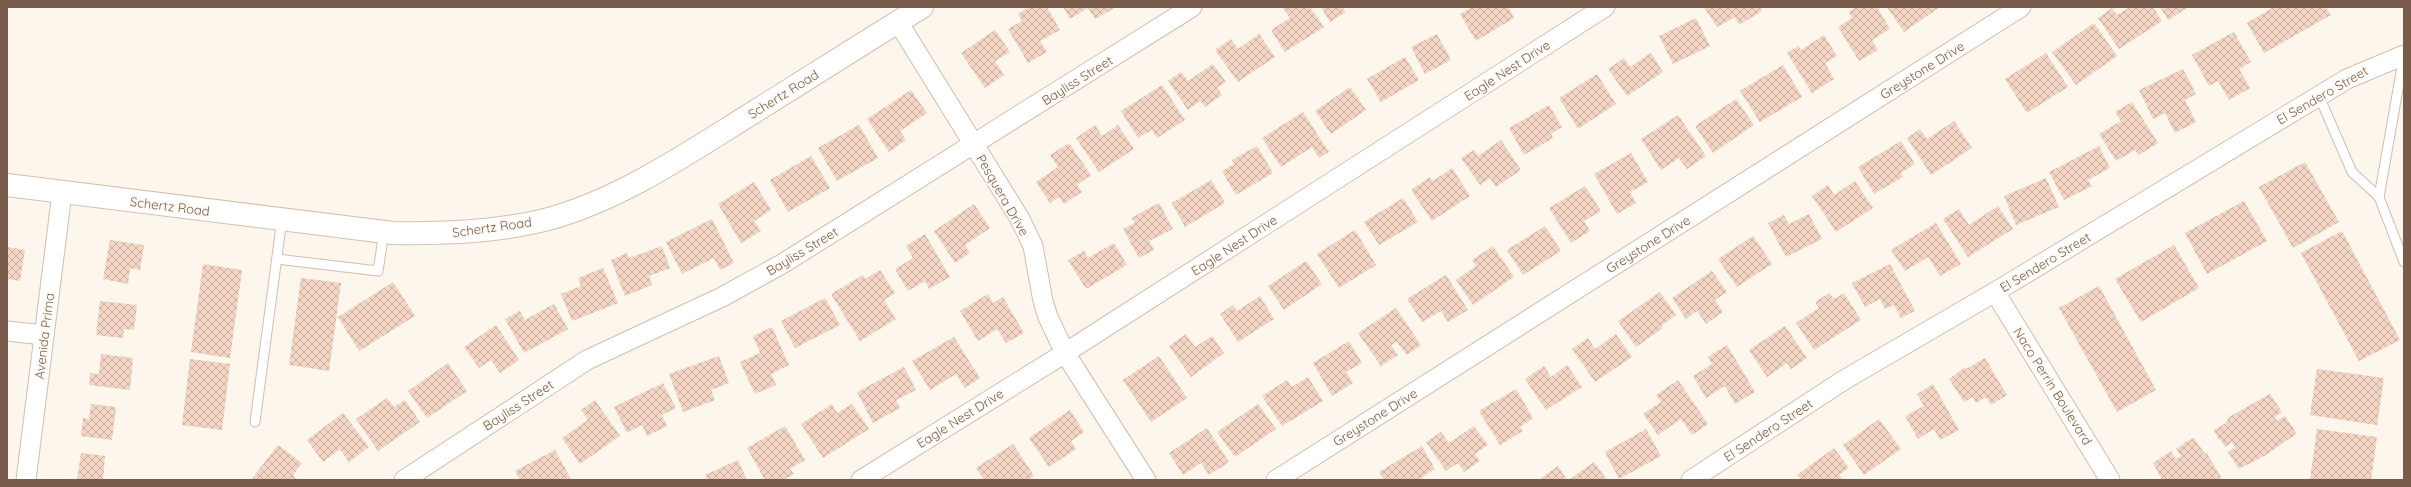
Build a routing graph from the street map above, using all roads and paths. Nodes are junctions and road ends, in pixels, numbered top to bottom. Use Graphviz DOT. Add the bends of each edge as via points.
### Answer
graph roads {
  1 [pos="922,7"];
  2 [pos="1192,7"];
  3 [pos="1605,7"];
  4 [pos="2021,7"];
  5 [pos="898,22"];
  6 [pos="2404,55"];
  7 [pos="2319,96"];
  8 [pos="974,144"];
  9 [pos="7,185"];
  10 [pos="62,193"];
  11 [pos="2379,197"];
  12 [pos="282,219"];
  13 [pos="384,232"];
  14 [pos="276,259"];
  15 [pos="2404,262"];
  16 [pos="1995,292"];
  17 [pos="7,331"];
  18 [pos="44,335"];
  19 [pos="1065,353"];
  20 [pos="255,422"];
  21 [pos="26,480"];
  22 [pos="404,480"];
  23 [pos="861,480"];
  24 [pos="1146,480"];
  25 [pos="1276,480"];
  26 [pos="1691,480"];
  27 [pos="2110,480"];
  1 -- 5 [label="street, Schertz Road"];
  2 -- 8 [label="street, Bayliss Street"];
  3 -- 19 [label="street, Eagle Nest Drive"];
  4 -- 25 [label="street, Greystone Drive"];
  5 -- 8 [label="street, Pesquera Drive"];
  5 -- 13 [label="street, Schertz Road" via="700,146 625,189 589,205 552,218 513,226 438,234"];
  6 -- 7 [label="street, El Sendero Street" via="2347,79"];
  6 -- 11 [label="lane"];
  7 -- 11 [label="lane" via="2352,172"];
  7 -- 16 [label="street, El Sendero Street"];
  8 -- 19 [label="street, Pesquera Drive" via="1020,219 1033,246 1043,301"];
  8 -- 22 [label="street, Bayliss Street" via="782,264 722,297 587,360"];
  9 -- 10 [label="street, Schertz Road"];
  10 -- 12 [label="street, Schertz Road"];
  10 -- 18 [label="street, Avenida Prima"];
  11 -- 15 [label="lane"];
  12 -- 13 [label="street, Schertz Road"];
  12 -- 14 [label="lane"];
  13 -- 14 [label="lane" via="378,271"];
  14 -- 20 [label="lane"];
  16 -- 26 [label="street, El Sendero Street" via="1844,380"];
  16 -- 27 [label="street, Naco Perrin Boulevard"];
  17 -- 18 [label="street"];
  18 -- 21 [label="street, Avenida Prima"];
  19 -- 23 [label="street, Eagle Nest Drive"];
  19 -- 24 [label="street, Pesquera Drive"];
}
